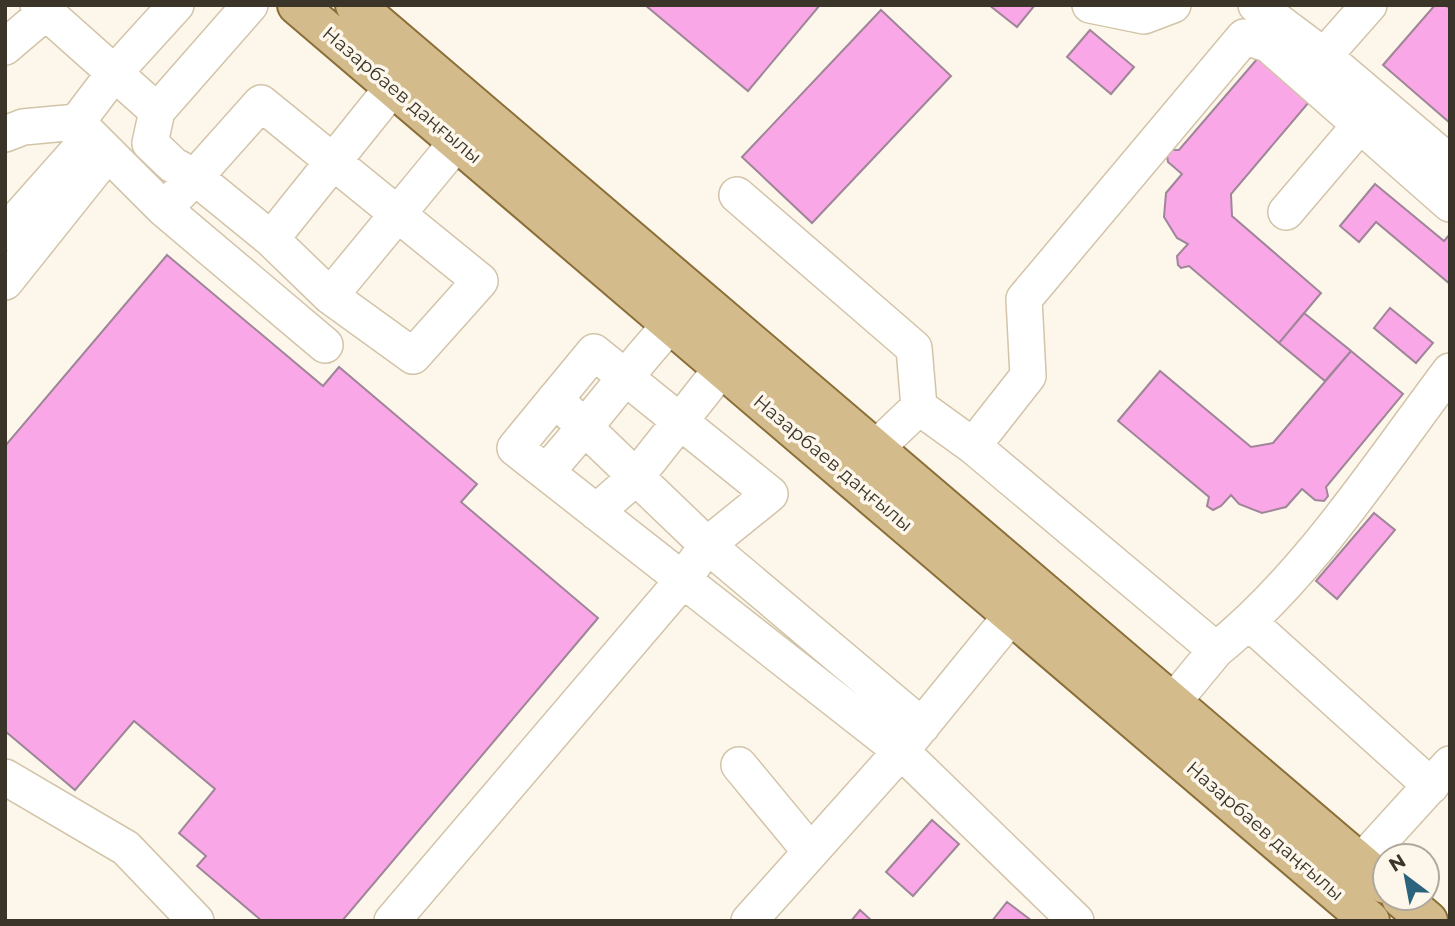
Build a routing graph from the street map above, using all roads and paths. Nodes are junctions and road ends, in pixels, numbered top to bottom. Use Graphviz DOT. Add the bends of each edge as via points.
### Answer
graph roads {
  1 [pos="176,5"];
  2 [pos="250,5"];
  3 [pos="297,5"];
  4 [pos="355,5"];
  5 [pos="1090,5"];
  6 [pos="1173,5"];
  7 [pos="1256,5"];
  8 [pos="1369,5"];
  9 [pos="42,9"];
  10 [pos="5,47"];
  11 [pos="1324,56"];
  12 [pos="115,72"];
  13 [pos="393,87"];
  14 [pos="157,111"];
  15 [pos="1360,125"];
  16 [pos="5,134"];
  17 [pos="92,137"];
  18 [pos="457,142"];
  19 [pos="331,160"];
  20 [pos="1450,163"];
  21 [pos="195,177"];
  22 [pos="737,195"];
  23 [pos="1450,204"];
  24 [pos="164,209"];
  25 [pos="1286,212"];
  26 [pos="396,213"];
  27 [pos="5,233"];
  28 [pos="271,239"];
  29 [pos="5,282"];
  30 [pos="330,296"];
  31 [pos="671,324"];
  32 [pos="325,345"];
  33 [pos="722,368"];
  34 [pos="1450,372"];
  35 [pos="623,376"];
  36 [pos="555,399"];
  37 [pos="919,407"];
  38 [pos="679,420"];
  39 [pos="586,428"];
  40 [pos="973,446"];
  41 [pos="875,449"];
  42 [pos="546,472"];
  43 [pos="636,477"];
  44 [pos="597,512"];
  45 [pos="707,545"];
  46 [pos="683,580"];
  47 [pos="1035,586"];
  48 [pos="1011,615"];
  49 [pos="1250,623"];
  50 [pos="1216,650"];
  51 [pos="1173,702"];
  52 [pos="912,738"];
  53 [pos="739,765"];
  54 [pos="1440,775"];
  55 [pos="5,777"];
  56 [pos="1394,842"];
  57 [pos="810,851"];
  58 [pos="1371,873"];
  59 [pos="196,921"];
  60 [pos="393,921"];
  61 [pos="749,921"];
  62 [pos="1076,921"];
  63 [pos="1370,921"];
  1 -- 12 [label="street"];
  2 -- 14 [label="street"];
  3 -- 13 [label="main road, Назарбаев даңғылы"];
  4 -- 41 [label="main road, Назарбаев даңғылы"];
  5 -- 6 [label="street" via="1144,16"];
  7 -- 11 [label="street"];
  8 -- 11 [label="street"];
  9 -- 10 [label="street"];
  9 -- 12 [label="street"];
  11 -- 20 [label="street"];
  12 -- 14 [label="street"];
  12 -- 17 [label="street"];
  13 -- 18 [label="main road, Назарбаев даңғылы"];
  13 -- 19 [label="street"];
  14 -- 21 [label="street" via="150,143 173,166"];
  15 -- 23 [label="street"];
  15 -- 25 [label="street"];
  15 -- 40 [label="street" via="1268,44 1244,37 1024,299 1028,376"];
  16 -- 17 [label="street" via="23,127"];
  17 -- 24 [label="street"];
  17 -- 27 [label="street"];
  17 -- 29 [label="street"];
  18 -- 26 [label="street"];
  18 -- 31 [label="main road, Назарбаев даңғылы"];
  19 -- 21 [label="street" via="261,103"];
  19 -- 26 [label="street"];
  19 -- 28 [label="street"];
  21 -- 24 [label="street"];
  21 -- 28 [label="street"];
  22 -- 37 [label="street" via="914,348"];
  24 -- 32 [label="street"];
  26 -- 30 [label="street"];
  26 -- 30 [label="street" via="480,281 413,356"];
  28 -- 30 [label="street"];
  31 -- 33 [label="main road, Назарбаев даңғылы"];
  31 -- 35 [label="street"];
  33 -- 38 [label="street"];
  33 -- 48 [label="main road, Назарбаев даңғылы"];
  34 -- 49 [label="street" via="1336,522"];
  35 -- 36 [label="street" via="594,352"];
  35 -- 38 [label="street"];
  35 -- 39 [label="street"];
  36 -- 39 [label="street"];
  36 -- 42 [label="street" via="515,448"];
  37 -- 40 [label="street"];
  37 -- 41 [label="street"];
  38 -- 43 [label="street"];
  38 -- 45 [label="street" via="770,494"];
  39 -- 42 [label="street"];
  39 -- 43 [label="street"];
  40 -- 50 [label="street"];
  41 -- 47 [label="main road, Назарбаев даңғылы"];
  42 -- 44 [label="street"];
  43 -- 44 [label="street"];
  43 -- 45 [label="street"];
  44 -- 46 [label="street"];
  45 -- 46 [label="street"];
  45 -- 52 [label="street"];
  46 -- 52 [label="street"];
  46 -- 60 [label="street"];
  47 -- 48 [label="street"];
  47 -- 51 [label="main road, Назарбаев даңғылы"];
  48 -- 52 [label="street"];
  48 -- 63 [label="main road, Назарбаев даңғылы"];
  49 -- 50 [label="street"];
  49 -- 54 [label="street"];
  50 -- 51 [label="street"];
  51 -- 58 [label="main road, Назарбаев даңғылы"];
  52 -- 57 [label="street"];
  52 -- 62 [label="street"];
  53 -- 57 [label="street"];
  54 -- 56 [label="street"];
  55 -- 59 [label="street" via="126,848"];
  57 -- 61 [label="street"];
}
